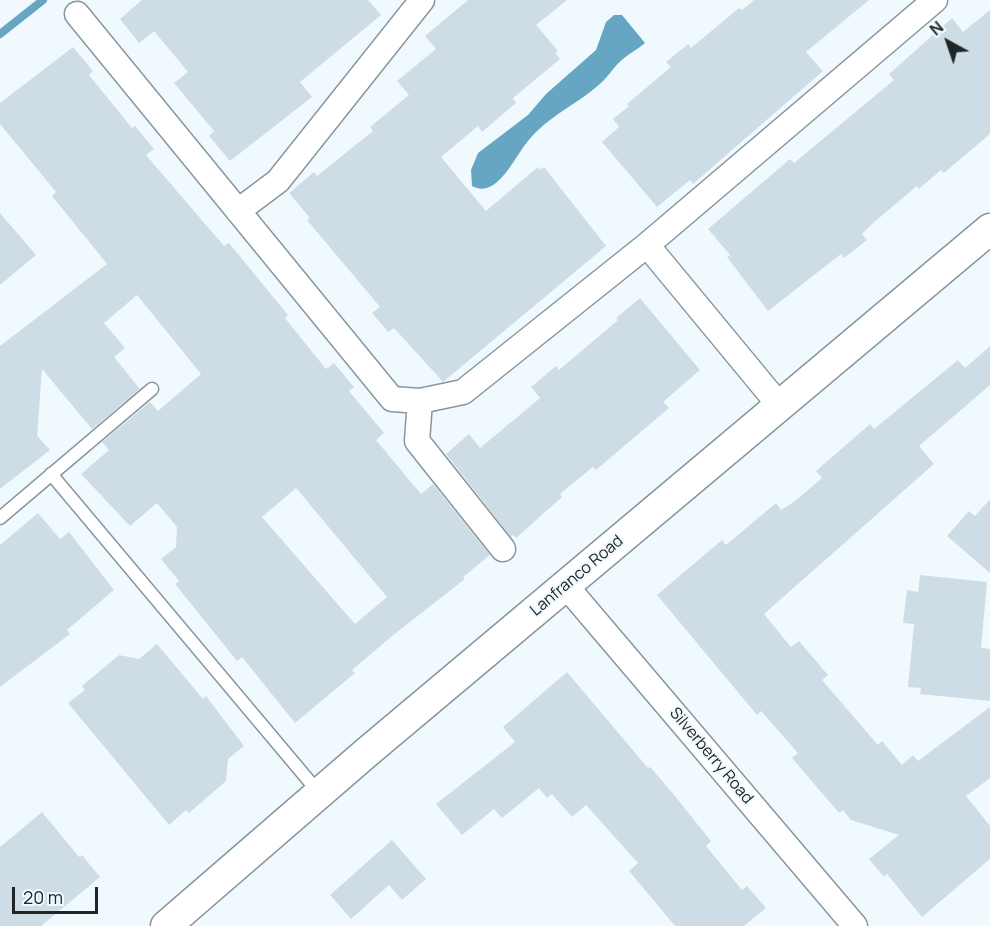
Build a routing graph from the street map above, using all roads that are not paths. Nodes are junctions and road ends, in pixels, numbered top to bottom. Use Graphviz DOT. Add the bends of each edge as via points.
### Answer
graph roads {
  1 [pos="422,0"];
  2 [pos="935,0"];
  3 [pos="77,14"];
  4 [pos="238,212"];
  5 [pos="990,229"];
  6 [pos="647,245"];
  7 [pos="152,389"];
  8 [pos="420,401"];
  9 [pos="780,406"];
  10 [pos="51,474"];
  11 [pos="0,518"];
  12 [pos="503,549"];
  13 [pos="566,586"];
  14 [pos="320,794"];
  15 [pos="166,926"];
  16 [pos="855,926"];
  1 -- 4 [label="street" via="278,181"];
  2 -- 6 [label="street"];
  3 -- 4 [label="street"];
  4 -- 8 [label="street" via="392,399"];
  5 -- 9 [label="street, Lanfranco Road"];
  6 -- 8 [label="street" via="463,392"];
  6 -- 9 [label="street"];
  7 -- 10 [label="lane"];
  8 -- 12 [label="street" via="417,441"];
  9 -- 13 [label="street, Lanfranco Road"];
  10 -- 11 [label="lane"];
  10 -- 14 [label="lane"];
  13 -- 14 [label="street, Lanfranco Road"];
  13 -- 16 [label="street, Silverberry Road"];
  14 -- 15 [label="street, Lanfranco Road"];
}
